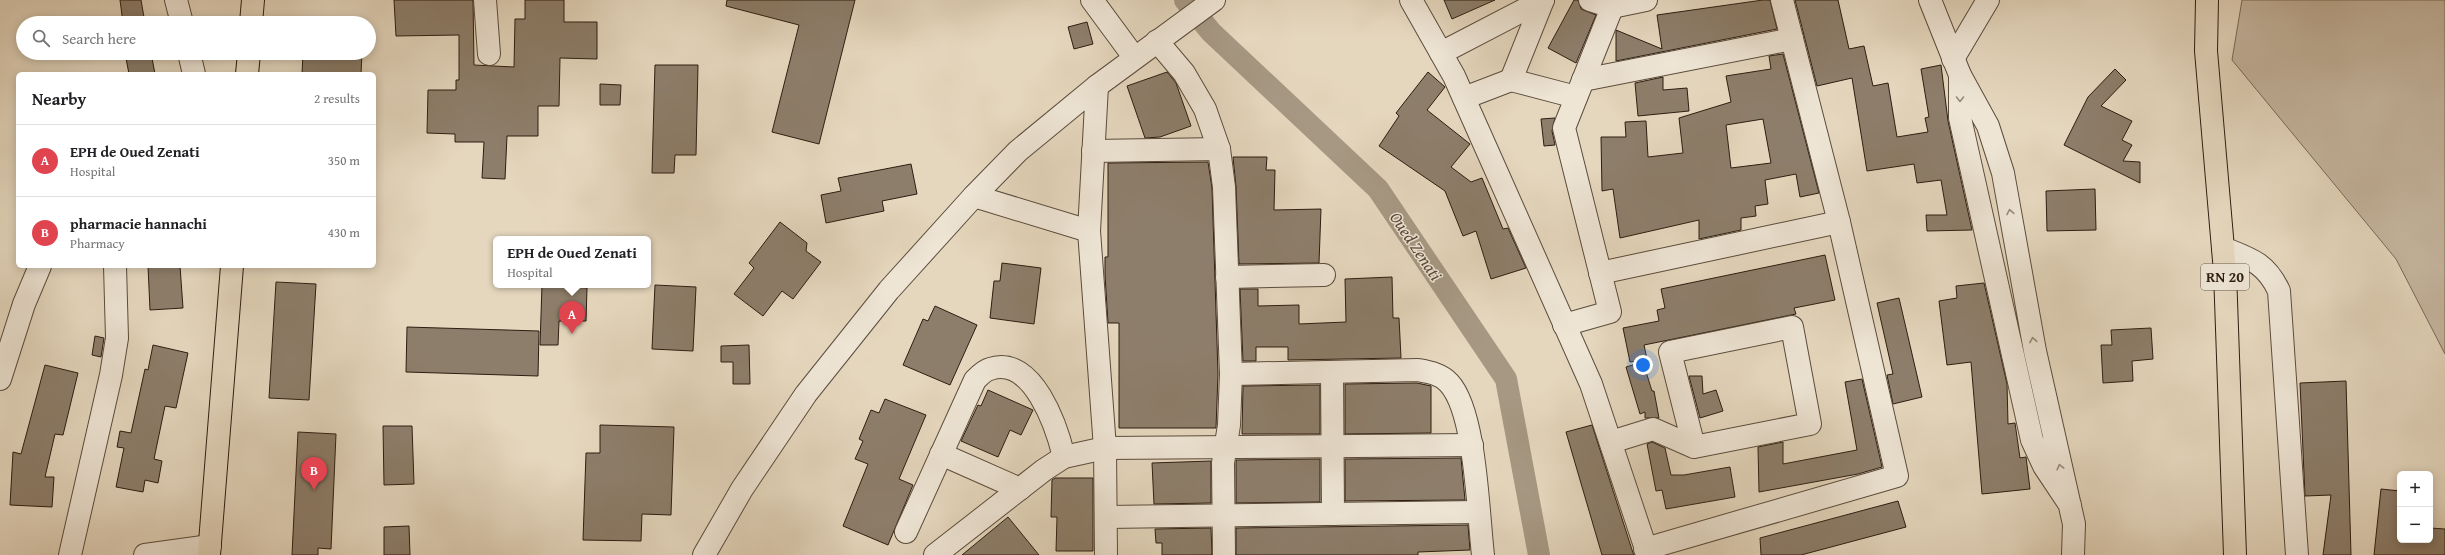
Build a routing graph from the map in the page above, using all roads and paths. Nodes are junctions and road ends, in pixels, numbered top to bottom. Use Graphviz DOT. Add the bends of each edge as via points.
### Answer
graph roads {
  1 [pos="176,0"];
  2 [pos="253,0"];
  3 [pos="486,0"];
  4 [pos="1092,0"];
  5 [pos="1214,0"];
  6 [pos="1411,0"];
  7 [pos="1543,0"];
  8 [pos="1590,0"];
  9 [pos="1646,0"];
  10 [pos="1782,0"];
  11 [pos="1930,0"];
  12 [pos="1988,0"];
  13 [pos="2207,0"];
  14 [pos="1613,4"];
  15 [pos="180,16"];
  16 [pos="252,16"];
  17 [pos="1163,37"];
  18 [pos="1792,39"];
  19 [pos="1441,53"];
  20 [pos="489,54"];
  21 [pos="1134,57"];
  22 [pos="191,60"];
  23 [pos="248,60"];
  24 [pos="1956,67"];
  25 [pos="194,72"];
  26 [pos="247,72"];
  27 [pos="1511,80"];
  28 [pos="1096,86"];
  29 [pos="1580,89"];
  30 [pos="1464,98"];
  31 [pos="1219,149"];
  32 [pos="1093,151"];
  33 [pos="974,196"];
  34 [pos="1839,222"];
  35 [pos="1089,231"];
  36 [pos="2223,248"];
  37 [pos="39,268"];
  38 [pos="115,268"];
  39 [pos="232,268"];
  40 [pos="1600,273"];
  41 [pos="1324,275"];
  42 [pos="1227,276"];
  43 [pos="1564,325"];
  44 [pos="1332,372"];
  45 [pos="1231,374"];
  46 [pos="0,379"];
  47 [pos="1611,442"];
  48 [pos="1472,445"];
  49 [pos="1332,446"];
  50 [pos="1224,447"];
  51 [pos="1694,447"];
  52 [pos="1105,448"];
  53 [pos="941,454"];
  54 [pos="1064,457"];
  55 [pos="1020,489"];
  56 [pos="2070,505"];
  57 [pos="1478,512"];
  58 [pos="1333,514"];
  59 [pos="1224,515"];
  60 [pos="1106,517"];
  61 [pos="906,532"];
  62 [pos="209,550"];
  63 [pos="1652,553"];
  64 [pos="70,555"];
  65 [pos="145,555"];
  66 [pos="704,555"];
  67 [pos="935,555"];
  68 [pos="1106,555"];
  69 [pos="1224,555"];
  70 [pos="1483,555"];
  71 [pos="2073,555"];
  72 [pos="2235,555"];
  73 [pos="2297,555"];
  1 -- 15 [label="street"];
  2 -- 16 [label="main road"];
  3 -- 20 [label="street"];
  4 -- 21 [label="street"];
  5 -- 17 [label="street"];
  6 -- 19 [label="street"];
  7 -- 19 [label="street"];
  7 -- 27 [label="street"];
  8 -- 14 [label="street"];
  9 -- 14 [label="street"];
  10 -- 18 [label="street"];
  11 -- 24 [label="street"];
  12 -- 24 [label="street"];
  13 -- 36 [label="main road, RN 20" via="2206,51"];
  14 -- 29 [label="street"];
  17 -- 21 [label="street"];
  17 -- 31 [label="street" via="1205,109"];
  18 -- 29 [label="street"];
  18 -- 34 [label="street"];
  19 -- 30 [label="street"];
  21 -- 28 [label="street"];
  22 -- 25 [label="street"];
  23 -- 26 [label="main road"];
  56 -- 24 [label="street, one-way" via="2035,351 2003,173 1988,126"];
  24 -- 56 [label="street, one-way" via="1960,118 2032,440 2044,466"];
  27 -- 29 [label="street"];
  27 -- 30 [label="street"];
  28 -- 32 [label="street"];
  28 -- 33 [label="street" via="1018,151"];
  29 -- 40 [label="street" via="1564,128"];
  30 -- 43 [label="street"];
  31 -- 32 [label="street"];
  31 -- 42 [label="street" via="1224,187"];
  32 -- 35 [label="street"];
  33 -- 35 [label="street"];
  33 -- 66 [label="street" via="889,290 806,394 742,489"];
  34 -- 40 [label="street"];
  34 -- 63 [label="street" via="1897,476"];
  35 -- 52 [label="street"];
  36 -- 72 [label="main road, RN 20"];
  36 -- 73 [label="street" via="2256,260 2272,275 2279,291"];
  37 -- 46 [label="street" via="24,304"];
  38 -- 64 [label="street" via="118,304 115,353"];
  39 -- 62 [label="main road"];
  40 -- 43 [label="street" via="1610,312"];
  41 -- 42 [label="street"];
  42 -- 45 [label="street"];
  43 -- 47 [label="street" via="1591,384"];
  44 -- 45 [label="street"];
  44 -- 48 [label="street" via="1418,370 1434,374 1448,383 1458,399"];
  44 -- 49 [label="street"];
  45 -- 50 [label="street" via="1229,425"];
  47 -- 51 [label="street" via="1653,429"];
  47 -- 63 [label="street"];
  48 -- 49 [label="street"];
  48 -- 57 [label="street"];
  49 -- 50 [label="street"];
  49 -- 58 [label="street"];
  50 -- 52 [label="street"];
  50 -- 59 [label="street"];
  51 -- 51 [label="street" via="1810,424 1792,327 1670,352"];
  52 -- 54 [label="street"];
  52 -- 60 [label="street"];
  53 -- 54 [label="street" via="975,380 990,369 1008,367 1024,376 1036,390 1058,434"];
  53 -- 55 [label="street"];
  53 -- 61 [label="street"];
  54 -- 55 [label="street"];
  55 -- 67 [label="street"];
  56 -- 71 [label="street" via="2074,524"];
  57 -- 58 [label="street"];
  57 -- 70 [label="street"];
  58 -- 59 [label="street"];
  59 -- 60 [label="street"];
  59 -- 69 [label="street"];
  60 -- 68 [label="street"];
  62 -- 65 [label="street"];
}
